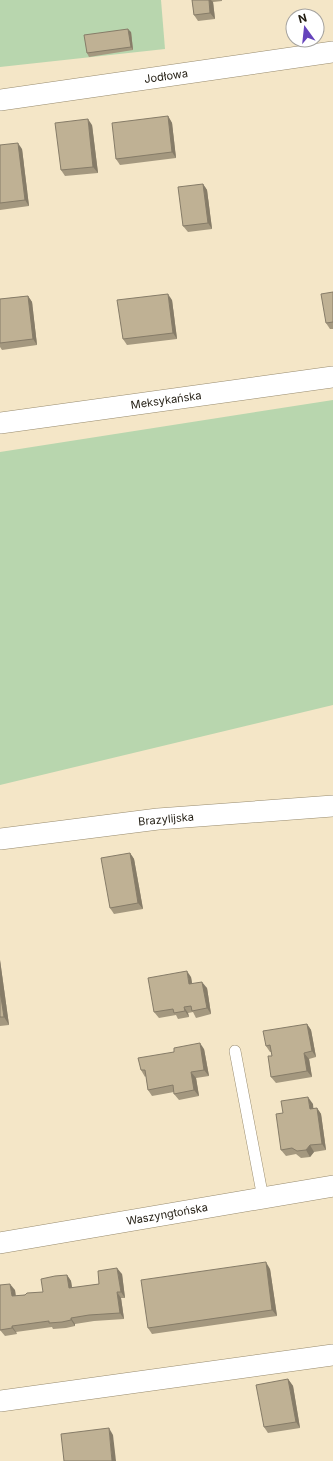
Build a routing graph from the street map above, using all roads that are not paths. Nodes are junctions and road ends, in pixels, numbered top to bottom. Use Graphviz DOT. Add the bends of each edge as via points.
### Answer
graph roads {
  1 [pos="333,52"];
  2 [pos="0,100"];
  3 [pos="333,377"];
  4 [pos="0,423"];
  5 [pos="333,806"];
  6 [pos="0,839"];
  7 [pos="235,1051"];
  8 [pos="333,1186"];
  9 [pos="263,1198"];
  10 [pos="0,1243"];
  11 [pos="333,1355"];
  12 [pos="0,1401"];
  1 -- 2 [label="street, Jodłowa"];
  3 -- 4 [label="street, Meksykańska"];
  5 -- 6 [label="street, Brazylijska" via="158,819"];
  7 -- 9 [label="lane"];
  8 -- 9 [label="street, Waszyngtońska"];
  9 -- 10 [label="street, Waszyngtońska"];
  11 -- 12 [label="street"];
}
